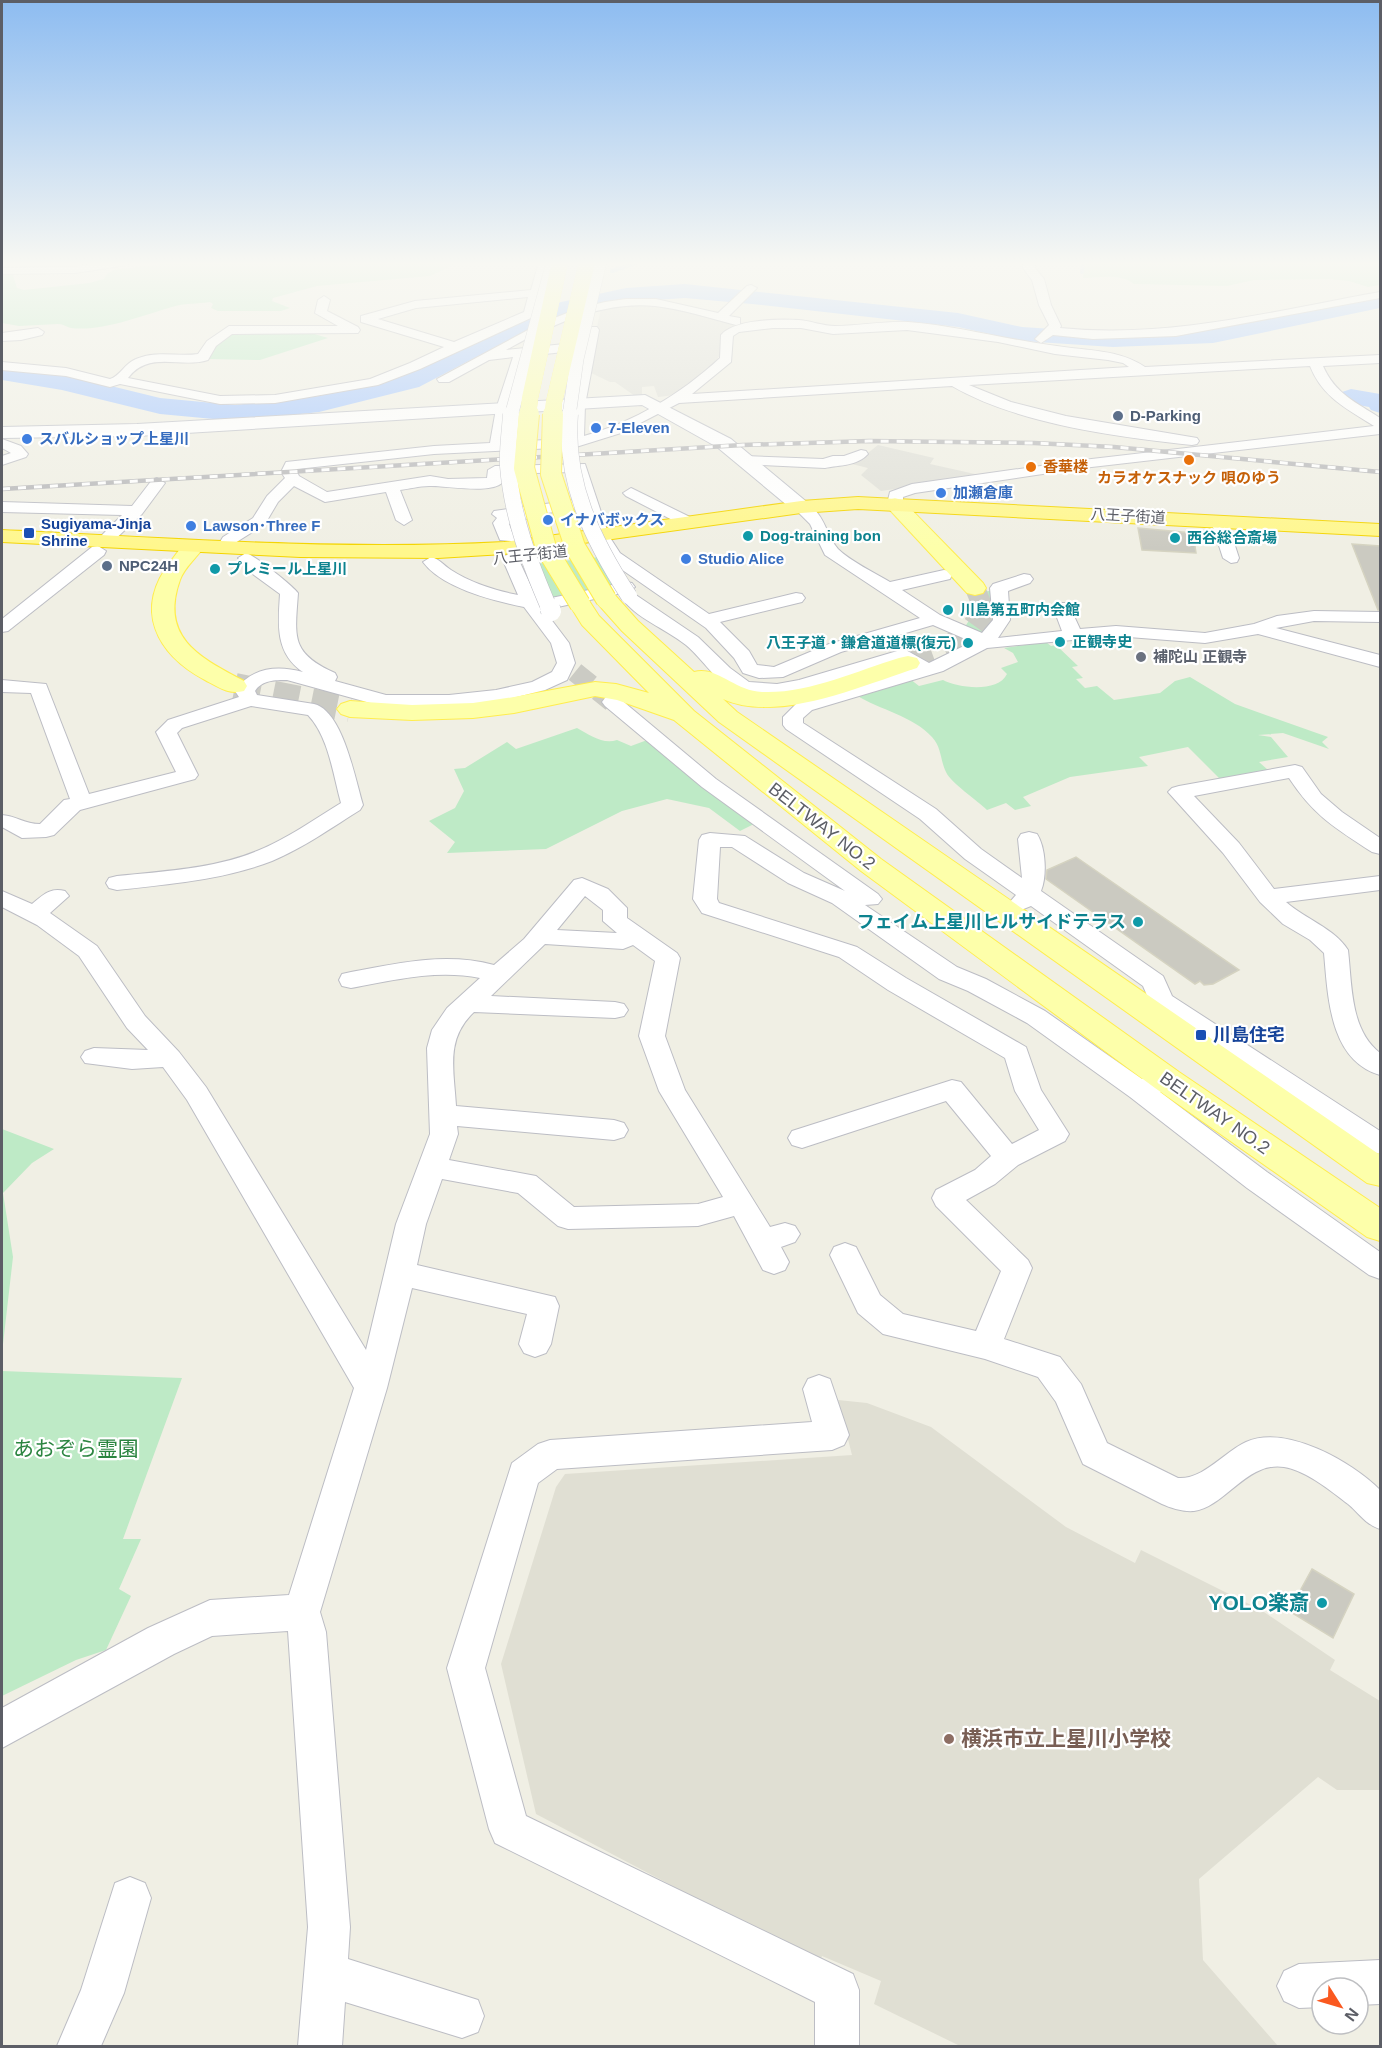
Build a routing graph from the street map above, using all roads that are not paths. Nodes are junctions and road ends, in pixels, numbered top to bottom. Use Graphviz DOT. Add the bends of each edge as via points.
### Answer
graph roads {
  1 [pos="146,358"];
  2 [pos="176,358"];
  3 [pos="201,358"];
  4 [pos="432,358"];
  5 [pos="483,358"];
  6 [pos="519,358"];
  7 [pos="526,358"];
  8 [pos="539,358"];
  9 [pos="564,358"];
  10 [pos="577,358"];
  11 [pos="587,358"];
  12 [pos="726,358"];
  13 [pos="1109,358"];
  14 [pos="1334,358"];
  15 [pos="1380,359"];
  16 [pos="1332,362"];
  17 [pos="1315,363"];
  18 [pos="2,366"];
  19 [pos="1141,370"];
  20 [pos="444,379"];
  21 [pos="115,381"];
  22 [pos="954,381"];
  23 [pos="291,399"];
  24 [pos="659,402"];
  25 [pos="203,403"];
  26 [pos="578,405"];
  27 [pos="503,409"];
  28 [pos="299,418"];
  29 [pos="1380,424"];
  30 [pos="1380,430"];
  31 [pos="2,433"];
  32 [pos="2,442"];
  33 [pos="576,443"];
  34 [pos="497,446"];
  35 [pos="1209,450"];
  36 [pos="861,454"];
  37 [pos="744,460"];
  38 [pos="2,461"];
  39 [pos="293,478"];
  40 [pos="495,482"];
  41 [pos="157,483"];
  42 [pos="391,486"];
  43 [pos="631,493"];
  44 [pos="589,502"];
  45 [pos="2,507"];
  46 [pos="897,507"];
  47 [pos="804,510"];
  48 [pos="136,511"];
  49 [pos="500,519"];
  50 [pos="404,520"];
  51 [pos="1219,521"];
  52 [pos="690,523"];
  53 [pos="1380,530"];
  54 [pos="2,536"];
  55 [pos="599,536"];
  56 [pos="2,546"];
  57 [pos="101,546"];
  58 [pos="512,546"];
  59 [pos="225,547"];
  60 [pos="191,550"];
  61 [pos="246,558"];
  62 [pos="1231,558"];
  63 [pos="431,562"];
  64 [pos="944,575"];
  65 [pos="1024,579"];
  66 [pos="648,581"];
  67 [pos="974,585"];
  68 [pos="888,588"];
  69 [pos="999,588"];
  70 [pos="625,598"];
  71 [pos="796,598"];
  72 [pos="529,601"];
  73 [pos="1062,607"];
  74 [pos="551,611"];
  75 [pos="585,612"];
  76 [pos="1380,617"];
  77 [pos="934,619"];
  78 [pos="705,620"];
  79 [pos="2,627"];
  80 [pos="1258,629"];
  81 [pos="1073,635"];
  82 [pos="984,641"];
  83 [pos="1380,661"];
  84 [pos="584,664"];
  85 [pos="676,666"];
  86 [pos="917,666"];
  87 [pos="744,673"];
  88 [pos="2,686"];
  89 [pos="242,693"];
  90 [pos="781,694"];
  91 [pos="559,695"];
  92 [pos="355,701"];
  93 [pos="612,702"];
  94 [pos="685,716"];
  95 [pos="796,765"];
  96 [pos="82,802"];
  97 [pos="2,821"];
  98 [pos="1029,839"];
  99 [pos="1380,847"];
  100 [pos="117,883"];
  101 [pos="1380,883"];
  102 [pos="57,896"];
  103 [pos="1268,897"];
  104 [pos="2,898"];
  105 [pos="1020,903"];
  106 [pos="35,914"];
  107 [pos="540,936"];
  108 [pos="622,941"];
  109 [pos="499,975"];
  110 [pos="351,980"];
  111 [pos="977,985"];
  112 [pos="468,1003"];
  113 [pos="615,1010"];
  114 [pos="94,1057"];
  115 [pos="170,1058"];
  116 [pos="1380,1066"];
  117 [pos="1153,1085"];
  118 [pos="444,1115"];
  119 [pos="614,1131"];
  120 [pos="802,1138"];
  121 [pos="1380,1144"];
  122 [pos="1008,1158"];
  123 [pos="431,1167"];
  124 [pos="1380,1173"];
  125 [pos="741,1203"];
  126 [pos="1380,1227"];
  127 [pos="774,1246"];
  128 [pos="845,1255"];
  129 [pos="1380,1268"];
  130 [pos="401,1273"];
  131 [pos="535,1344"];
  132 [pos="985,1346"];
  133 [pos="370,1388"];
  134 [pos="819,1389"];
  135 [pos="1380,1513"];
  136 [pos="302,1612"];
  137 [pos="2,1729"];
  138 [pos="130,1898"];
  139 [pos="325,1974"];
  140 [pos="1380,1982"];
  141 [pos="1299,1986"];
  142 [pos="462,2016"];
  143 [pos="79,2046"];
  144 [pos="320,2046"];
  145 [pos="837,2046"];
  1 -- 21 [label="street"];
  2 -- 3 [label="street"];
  4 -- 23 [label="street" via="373,382"];
  5 -- 20 [label="street"];
  6 -- 27 [label="street"];
  7 -- 58 [label="street, bridge" via="511,413 508,464"];
  8 -- 75 [label="main road, BELTWAY NO.2, bridge" via="530,398 524,468 546,548"];
  9 -- 70 [label="main road, BELTWAY NO.2, bridge" via="554,402 551,474 575,547"];
  10 -- 55 [label="street, bridge" via="567,437 577,493"];
  11 -- 26 [label="street"];
  12 -- 24 [label="street" via="686,393"];
  13 -- 19 [label="street" via="1126,360"];
  14 -- 16 [label="street"];
  15 -- 16 [label="street"];
  16 -- 17 [label="street"];
  17 -- 19 [label="street"];
  17 -- 29 [label="street" via="1333,394"];
  18 -- 21 [label="street"];
  19 -- 22 [label="street"];
  21 -- 23 [label="street" via="220,400"];
  21 -- 25 [label="street"];
  22 -- 24 [label="street"];
  22 -- 35 [label="street" via="985,397 1037,413 1104,429 1194,441"];
  23 -- 28 [label="street"];
  24 -- 26 [label="street"];
  24 -- 33 [label="street" via="623,428"];
  24 -- 37 [label="street"];
  26 -- 27 [label="street"];
  26 -- 33 [label="street"];
  27 -- 28 [label="street"];
  27 -- 34 [label="street"];
  28 -- 31 [label="street" via="137,430"];
  30 -- 35 [label="street"];
  32 -- 38 [label="street" via="21,454"];
  33 -- 34 [label="street"];
  34 -- 39 [label="street" via="291,465 289,472"];
  35 -- 46 [label="street" via="912,489 895,495"];
  36 -- 37 [label="street" via="825,464"];
  37 -- 47 [label="street"];
  39 -- 42 [label="street" via="325,496"];
  39 -- 59 [label="street" via="272,499 259,521 229,540"];
  40 -- 42 [label="street" via="430,481"];
  40 -- 44 [label="street" via="495,470 580,467"];
  40 -- 49 [label="street"];
  41 -- 48 [label="street"];
  42 -- 50 [label="street"];
  43 -- 52 [label="street"];
  44 -- 49 [label="street"];
  44 -- 55 [label="street"];
  45 -- 48 [label="street"];
  46 -- 47 [label="highway, 八王子街道"];
  46 -- 51 [label="highway, 八王子街道"];
  46 -- 67 [label="main road"];
  47 -- 52 [label="highway, 八王子街道"];
  47 -- 55 [label="highway, 八王子街道"];
  47 -- 68 [label="street" via="817,522 831,551"];
  48 -- 57 [label="street"];
  49 -- 58 [label="street"];
  51 -- 53 [label="highway, 八王子街道"];
  51 -- 62 [label="street"];
  52 -- 55 [label="highway, 八王子街道"];
  54 -- 57 [label="highway, 八王子街道"];
  55 -- 58 [label="highway, 八王子街道"];
  55 -- 58 [label="street, bridge" via="596,515 578,508 548,517 518,514 501,523"];
  55 -- 59 [label="highway, 八王子街道" via="504,548 400,552"];
  55 -- 66 [label="street" via="614,556"];
  55 -- 70 [label="street, bridge" via="599,549"];
  56 -- 57 [label="highway, 八王子街道"];
  57 -- 60 [label="highway, 八王子街道"];
  57 -- 79 [label="street"];
  58 -- 63 [label="highway, 八王子街道"];
  58 -- 72 [label="street"];
  58 -- 74 [label="street, bridge" via="529,562"];
  59 -- 60 [label="highway, 八王子街道"];
  60 -- 61 [label="highway, 八王子街道"];
  60 -- 89 [label="main road" via="169,578 163,611 169,638 195,665"];
  61 -- 63 [label="highway, 八王子街道"];
  61 -- 92 [label="street" via="289,593 286,638 290,650"];
  63 -- 72 [label="street" via="445,574 496,596"];
  64 -- 68 [label="street"];
  65 -- 69 [label="street"];
  66 -- 72 [label="street" via="542,605"];
  66 -- 78 [label="street"];
  67 -- 69 [label="street"];
  67 -- 69 [label="street"];
  68 -- 77 [label="street"];
  69 -- 82 [label="street" via="1002,616 998,627"];
  70 -- 85 [label="main road, BELTWAY NO.2" via="630,626"];
  70 -- 87 [label="street" via="677,624 671,626"];
  71 -- 78 [label="street"];
  72 -- 84 [label="street" via="560,643"];
  73 -- 81 [label="street"];
  75 -- 84 [label="main road"];
  75 -- 94 [label="main road, BELTWAY NO.2"];
  76 -- 80 [label="street" via="1314,616 1277,621"];
  77 -- 82 [label="street"];
  77 -- 87 [label="street" via="835,648 776,673"];
  78 -- 87 [label="street" via="725,636"];
  80 -- 81 [label="street" via="1205,638 1116,631"];
  80 -- 83 [label="street"];
  81 -- 82 [label="street" via="992,644"];
  82 -- 86 [label="street" via="973,650"];
  84 -- 91 [label="main road" via="590,675"];
  84 -- 92 [label="street" via="538,686 496,696 412,702"];
  85 -- 90 [label="main road" via="729,694 747,699"];
  85 -- 95 [label="main road, BELTWAY NO.2" via="728,717"];
  86 -- 90 [label="main road"];
  86 -- 105 [label="street" via="805,706 793,717 793,724 928,814 974,854"];
  87 -- 90 [label="street"];
  87 -- 90 [label="street" via="752,689"];
  88 -- 96 [label="street" via="39,688"];
  89 -- 92 [label="street" via="251,682 268,675 288,675"];
  89 -- 96 [label="street" via="175,724 166,732 188,775"];
  89 -- 100 [label="street" via="321,715 352,805 285,846 251,861 204,872"];
  90 -- 95 [label="main road" via="772,723 791,743"];
  91 -- 92 [label="main road" via="456,713 402,713"];
  91 -- 94 [label="main road" via="596,689 621,693"];
  93 -- 111 [label="street" via="708,783 967,970"];
  94 -- 117 [label="main road, BELTWAY NO.2"];
  95 -- 105 [label="main road, BELTWAY NO.2"];
  96 -- 97 [label="street" via="72,805 46,830 22,831"];
  98 -- 105 [label="street" via="1035,875"];
  99 -- 103 [label="street" via="1334,817 1313,798 1295,771 1179,792 1231,848"];
  101 -- 103 [label="street"];
  102 -- 106 [label="street"];
  103 -- 116 [label="street" via="1291,919 1336,950 1343,1015 1358,1049"];
  104 -- 106 [label="street"];
  105 -- 121 [label="street" via="1154,981 1161,1001"];
  105 -- 124 [label="main road, BELTWAY NO.2"];
  106 -- 115 [label="street" via="88,951 136,1022"];
  107 -- 108 [label="street"];
  107 -- 109 [label="street"];
  107 -- 125 [label="street" via="582,885 615,908 615,921 668,958 652,1035 672,1091"];
  109 -- 110 [label="street" via="481,968 436,965"];
  109 -- 112 [label="street"];
  111 -- 117 [label="street"];
  111 -- 122 [label="street" via="948,973 840,898 796,878 747,845 710,840 705,900 710,908 848,952 1017,1053 1028,1091 1055,1134"];
  112 -- 113 [label="street"];
  112 -- 118 [label="street" via="446,1030 440,1048"];
  114 -- 115 [label="street"];
  115 -- 133 [label="street" via="203,1104"];
  117 -- 126 [label="main road, BELTWAY NO.2"];
  117 -- 129 [label="street" via="1257,1180"];
  118 -- 119 [label="street"];
  118 -- 123 [label="street" via="444,1134"];
  120 -- 122 [label="street" via="952,1089"];
  122 -- 132 [label="street" via="985,1177 946,1198 1017,1268"];
  123 -- 125 [label="street" via="526,1184 568,1218 698,1215"];
  123 -- 130 [label="street" via="411,1224"];
  125 -- 127 [label="street"];
  128 -- 132 [label="street" via="869,1304 894,1325"];
  130 -- 131 [label="street" via="544,1306"];
  130 -- 133 [label="street"];
  132 -- 135 [label="street" via="1049,1367 1069,1394 1095,1453 1174,1493 1194,1495 1257,1453 1286,1452 1319,1466 1361,1494"];
  133 -- 136 [label="street"];
  134 -- 145 [label="street" via="832,1435 550,1455 524,1474 466,1668 509,1829 837,1990"];
  136 -- 137 [label="street" via="210,1618"];
  136 -- 139 [label="street" via="307,1632 329,1927"];
  138 -- 143 [label="street" via="102,1993"];
  139 -- 142 [label="street"];
  139 -- 144 [label="street"];
  140 -- 141 [label="street"];
}
